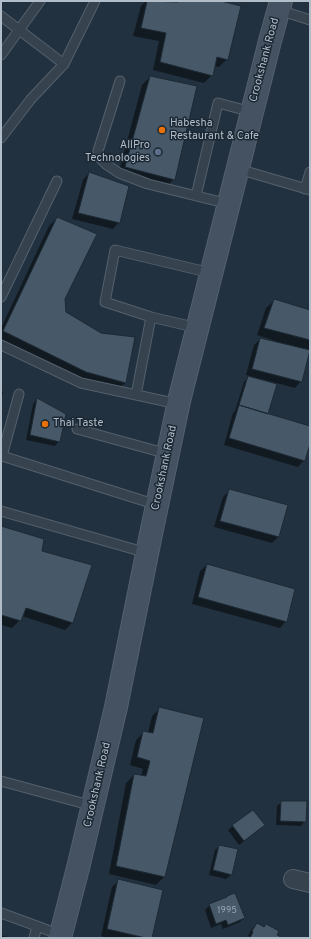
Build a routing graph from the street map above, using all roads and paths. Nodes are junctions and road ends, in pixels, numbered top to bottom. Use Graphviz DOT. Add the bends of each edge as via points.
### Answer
graph roads {
  1 [pos="40,1"];
  2 [pos="95,1"];
  3 [pos="280,6"];
  4 [pos="1,16"];
  5 [pos="310,20"];
  6 [pos="19,30"];
  7 [pos="1,55"];
  8 [pos="64,64"];
  9 [pos="120,81"];
  10 [pos="252,112"];
  11 [pos="1,138"];
  12 [pos="238,169"];
  13 [pos="310,172"];
  14 [pos="57,181"];
  15 [pos="308,189"];
  16 [pos="196,196"];
  17 [pos="229,204"];
  18 [pos="211,274"];
  19 [pos="1,297"];
  20 [pos="151,316"];
  21 [pos="198,328"];
  22 [pos="1,345"];
  23 [pos="19,394"];
  24 [pos="136,395"];
  25 [pos="178,404"];
  26 [pos="77,429"];
  27 [pos="168,454"];
  28 [pos="157,505"];
  29 [pos="1,511"];
  30 [pos="147,553"];
  31 [pos="1,781"];
  32 [pos="93,806"];
  33 [pos="1,914"];
  34 [pos="37,926"];
  35 [pos="61,936"];
  36 [pos="34,938"];
  1 -- 6 [label="lane"];
  2 -- 8 [label="lane"];
  3 -- 5 [label="lane"];
  3 -- 10 [label="street, Crookshank Road"];
  4 -- 6 [label="lane"];
  6 -- 7 [label="lane"];
  6 -- 8 [label="lane"];
  8 -- 11 [label="lane" via="31,99"];
  9 -- 16 [label="lane" via="98,151 100,158 126,176"];
  10 -- 12 [label="street, Crookshank Road"];
  10 -- 16 [label="lane" via="218,103"];
  12 -- 15 [label="lane"];
  12 -- 17 [label="street, Crookshank Road"];
  13 -- 15 [label="lane"];
  14 -- 19 [label="lane"];
  16 -- 17 [label="lane"];
  17 -- 18 [label="street, Crookshank Road"];
  18 -- 20 [label="lane" via="115,250 105,302"];
  18 -- 21 [label="street, Crookshank Road"];
  20 -- 21 [label="lane"];
  20 -- 24 [label="lane"];
  21 -- 25 [label="street, Crookshank Road"];
  22 -- 24 [label="lane" via="81,383"];
  23 -- 28 [label="lane" via="2,456"];
  24 -- 25 [label="lane"];
  25 -- 27 [label="street, Crookshank Road"];
  26 -- 27 [label="lane"];
  27 -- 28 [label="street, Crookshank Road"];
  28 -- 30 [label="street, Crookshank Road"];
  29 -- 30 [label="lane"];
  30 -- 32 [label="street, Crookshank Road"];
  31 -- 32 [label="lane"];
  32 -- 35 [label="street, Crookshank Road"];
  33 -- 34 [label="lane"];
  34 -- 35 [label="lane"];
  34 -- 36 [label="lane"];
}
